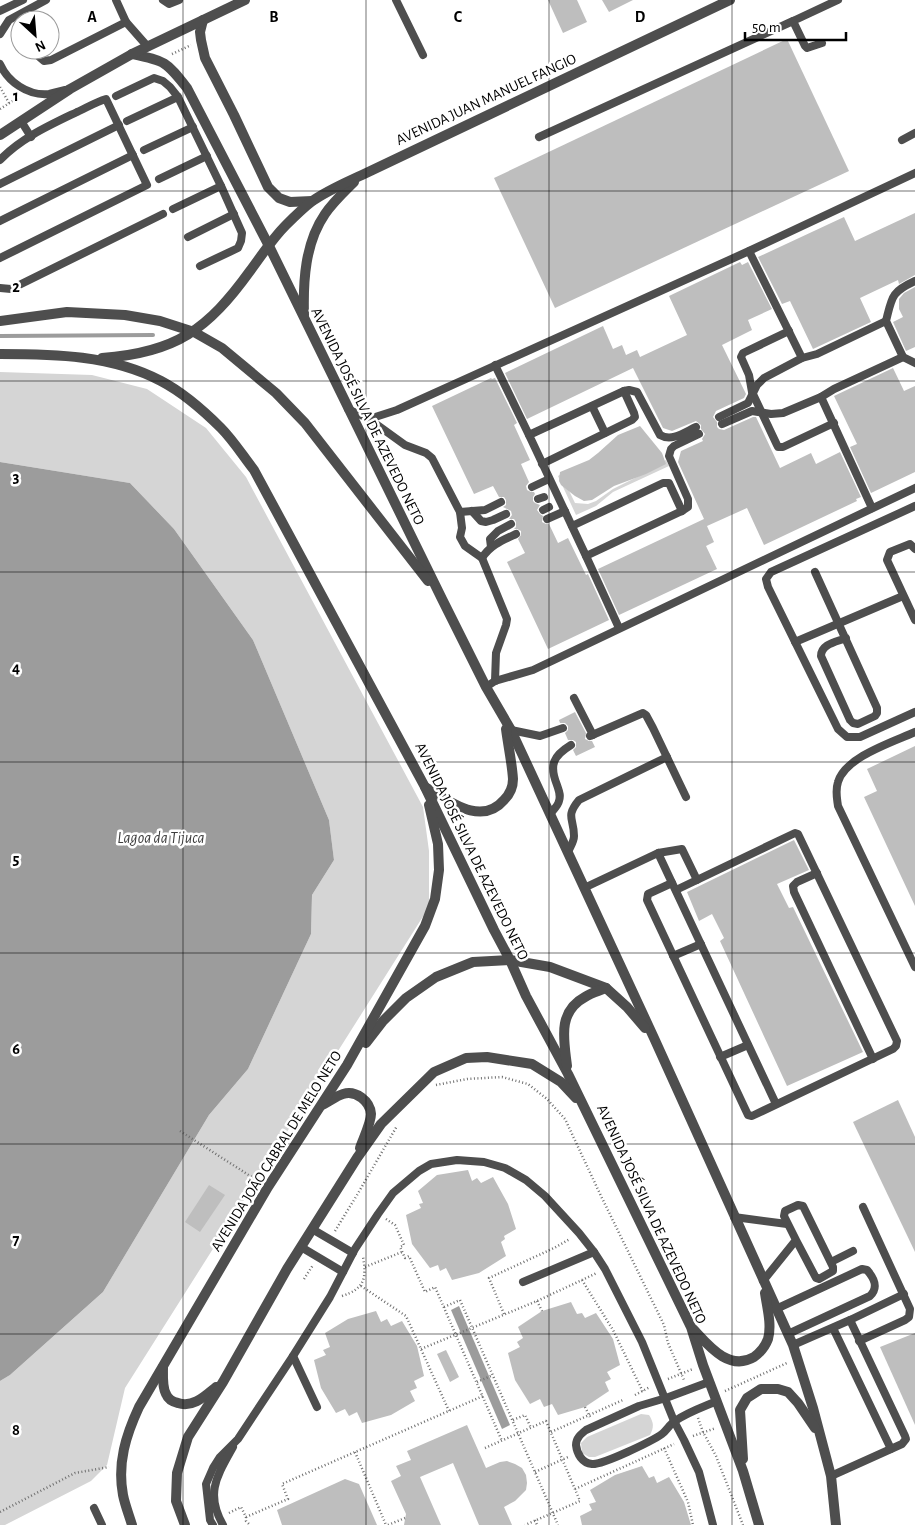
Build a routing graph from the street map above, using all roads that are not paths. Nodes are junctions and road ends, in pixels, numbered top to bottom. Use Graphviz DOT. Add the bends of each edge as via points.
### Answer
graph roads {
  1 [pos="23,0"];
  2 [pos="44,0"];
  3 [pos="116,0"];
  4 [pos="163,0"];
  5 [pos="179,0"];
  6 [pos="245,0"];
  7 [pos="396,0"];
  8 [pos="730,0"];
  9 [pos="838,0"];
  10 [pos="30,10"];
  11 [pos="0,11"];
  12 [pos="10,20"];
  13 [pos="203,20"];
  14 [pos="792,21"];
  15 [pos="126,22"];
  16 [pos="0,34"];
  17 [pos="822,43"];
  18 [pos="148,47"];
  19 [pos="132,54"];
  20 [pos="60,55"];
  21 [pos="423,55"];
  22 [pos="0,64"];
  23 [pos="70,89"];
  24 [pos="116,96"];
  25 [pos="178,97"];
  26 [pos="21,121"];
  27 [pos="127,121"];
  28 [pos="119,125"];
  29 [pos="208,128"];
  30 [pos="194,130"];
  31 [pos="915,133"];
  32 [pos="0,135"];
  33 [pos="31,137"];
  34 [pos="538,137"];
  35 [pos="902,140"];
  36 [pos="144,150"];
  37 [pos="133,155"];
  38 [pos="207,156"];
  39 [pos="0,160"];
  40 [pos="915,173"];
  41 [pos="362,175"];
  42 [pos="159,179"];
  43 [pos="0,184"];
  44 [pos="221,186"];
  45 [pos="312,201"];
  46 [pos="173,210"];
  47 [pos="163,214"];
  48 [pos="234,214"];
  49 [pos="0,221"];
  50 [pos="188,237"];
  51 [pos="268,246"];
  52 [pos="749,251"];
  53 [pos="0,258"];
  54 [pos="200,266"];
  55 [pos="915,281"];
  56 [pos="0,288"];
  57 [pos="304,320"];
  58 [pos="0,321"];
  59 [pos="886,321"];
  60 [pos="789,331"];
  61 [pos="194,332"];
  62 [pos="0,354"];
  63 [pos="903,357"];
  64 [pos="88,358"];
  65 [pos="802,358"];
  66 [pos="915,363"];
  67 [pos="495,365"];
  68 [pos="624,391"];
  69 [pos="752,392"];
  70 [pos="821,397"];
  71 [pos="592,406"];
  72 [pos="348,409"];
  73 [pos="761,412"];
  74 [pos="369,419"];
  75 [pos="834,423"];
  76 [pos="605,433"];
  77 [pos="529,435"];
  78 [pos="542,464"];
  79 [pos="549,479"];
  80 [pos="532,487"];
  81 [pos="915,488"];
  82 [pos="501,502"];
  83 [pos="915,506"];
  84 [pos="872,508"];
  85 [pos="472,511"];
  86 [pos="565,511"];
  87 [pos="682,511"];
  88 [pos="460,512"];
  89 [pos="506,514"];
  90 [pos="547,519"];
  91 [pos="511,524"];
  92 [pos="572,526"];
  93 [pos="516,534"];
  94 [pos="491,548"];
  95 [pos="915,549"];
  96 [pos="586,556"];
  97 [pos="482,558"];
  98 [pos="815,572"];
  99 [pos="903,596"];
  100 [pos="442,599"];
  101 [pos="915,620"];
  102 [pos="839,623"];
  103 [pos="619,628"];
  104 [pos="846,638"];
  105 [pos="795,642"];
  106 [pos="490,684"];
  107 [pos="574,698"];
  108 [pos="915,712"];
  109 [pos="508,726"];
  110 [pos="563,728"];
  111 [pos="915,732"];
  112 [pos="571,745"];
  113 [pos="667,757"];
  114 [pos="425,787"];
  115 [pos="686,798"];
  116 [pos="550,814"];
  117 [pos="568,852"];
  118 [pos="658,853"];
  119 [pos="817,873"];
  120 [pos="697,880"];
  121 [pos="674,886"];
  122 [pos="584,888"];
  123 [pos="701,944"];
  124 [pos="673,956"];
  125 [pos="510,960"];
  126 [pos="915,967"];
  127 [pos="606,988"];
  128 [pos="654,1038"];
  129 [pos="748,1044"];
  130 [pos="720,1057"];
  131 [pos="873,1059"];
  132 [pos="348,1065"];
  133 [pos="568,1074"];
  134 [pos="776,1104"];
  135 [pos="320,1106"];
  136 [pos="584,1106"];
  137 [pos="357,1158"];
  138 [pos="863,1208"];
  139 [pos="734,1217"];
  140 [pos="788,1224"];
  141 [pos="312,1229"];
  142 [pos="796,1240"];
  143 [pos="301,1247"];
  144 [pos="354,1251"];
  145 [pos="853,1251"];
  146 [pos="594,1252"];
  147 [pos="830,1262"];
  148 [pos="343,1272"];
  149 [pos="523,1282"];
  150 [pos="764,1283"];
  151 [pos="904,1294"];
  152 [pos="776,1309"];
  153 [pos="850,1320"];
  154 [pos="691,1327"];
  155 [pos="834,1328"];
  156 [pos="788,1334"];
  157 [pos="859,1341"];
  158 [pos="793,1345"];
  159 [pos="293,1356"];
  160 [pos="163,1367"];
  161 [pos="223,1382"];
  162 [pos="709,1382"];
  163 [pos="666,1398"];
  164 [pos="717,1401"];
  165 [pos="316,1407"];
  166 [pos="674,1421"];
  167 [pos="819,1435"];
  168 [pos="238,1439"];
  169 [pos="891,1449"];
  170 [pos="744,1471"];
  171 [pos="831,1476"];
  172 [pos="94,1508"];
  173 [pos="221,1521"];
  174 [pos="102,1525"];
  175 [pos="132,1525"];
  176 [pos="186,1525"];
  177 [pos="213,1525"];
  178 [pos="714,1525"];
  179 [pos="759,1525"];
  180 [pos="836,1525"];
  1 -- 11 [label="lane"];
  2 -- 10 [label="lane"];
  3 -- 15 [label="lane"];
  4 -- 5 [label="lane" via="168,4"];
  6 -- 13 [label="street"];
  7 -- 21 [label="lane"];
  8 -- 41 [label="street, AVENIDA JUAN MANUEL FANGIO"];
  9 -- 14 [label="lane"];
  12 -- 16 [label="lane"];
  13 -- 18 [label="street"];
  13 -- 45 [label="street" via="200,32 205,58 268,187 279,198 290,202"];
  14 -- 17 [label="lane" via="807,48"];
  14 -- 34 [label="lane"];
  15 -- 18 [label="lane"];
  15 -- 20 [label="lane"];
  18 -- 19 [label="street"];
  19 -- 23 [label="street"];
  19 -- 29 [label="street, AVENIDA JOSÉ SILVA DE AZEVEDO NETO" via="159,60 173,69"];
  22 -- 23 [label="lane" via="14,84 28,91 48,94"];
  23 -- 26 [label="street"];
  24 -- 25 [label="lane" via="154,78 163,81"];
  25 -- 27 [label="lane"];
  25 -- 30 [label="lane"];
  26 -- 32 [label="street"];
  26 -- 33 [label="lane"];
  28 -- 33 [label="lane" via="104,99"];
  28 -- 37 [label="lane"];
  28 -- 43 [label="lane"];
  29 -- 30 [label="lane"];
  29 -- 51 [label="street, AVENIDA JOSÉ SILVA DE AZEVEDO NETO"];
  30 -- 36 [label="lane"];
  30 -- 38 [label="lane"];
  31 -- 35 [label="lane"];
  33 -- 39 [label="lane"];
  37 -- 49 [label="lane"];
  37 -- 53 [label="lane" via="147,185"];
  38 -- 42 [label="lane"];
  38 -- 44 [label="lane"];
  40 -- 52 [label="lane"];
  41 -- 45 [label="street, AVENIDA JUAN MANUEL FANGIO"];
  41 -- 57 [label="street" via="325,214 315,234 303,286"];
  44 -- 46 [label="lane"];
  44 -- 48 [label="lane"];
  45 -- 51 [label="street, AVENIDA JUAN MANUEL FANGIO" via="284,226"];
  47 -- 56 [label="lane" via="11,289"];
  48 -- 50 [label="lane"];
  48 -- 54 [label="lane" via="242,234 238,248"];
  51 -- 57 [label="street, AVENIDA JOSÉ SILVA DE AZEVEDO NETO"];
  51 -- 61 [label="street, AVENIDA JUAN MANUEL FANGIO" via="225,303"];
  52 -- 60 [label="lane"];
  52 -- 67 [label="lane"];
  55 -- 59 [label="lane" via="894,294"];
  57 -- 72 [label="street, AVENIDA JOSÉ SILVA DE AZEVEDO NETO"];
  58 -- 61 [label="street, AVENIDA JOSÉ SILVA DE AZEVEDO NETO" via="67,312 125,314"];
  59 -- 63 [label="lane"];
  59 -- 65 [label="lane"];
  60 -- 65 [label="lane"];
  60 -- 69 [label="lane" via="743,353 741,357"];
  61 -- 64 [label="street, AVENIDA JUAN MANUEL FANGIO" via="148,352"];
  61 -- 100 [label="street, AVENIDA JOSÉ SILVA DE AZEVEDO NETO" via="222,348 276,393 305,423"];
  62 -- 64 [label="street, AVENIDA JOSÉ SILVA DE AZEVEDO NETO"];
  63 -- 66 [label="lane"];
  63 -- 70 [label="lane"];
  64 -- 114 [label="street, AVENIDA JOSÉ SILVA DE AZEVEDO NETO" via="124,366 161,381 196,405 222,429 254,470"];
  65 -- 69 [label="lane" via="764,378"];
  67 -- 74 [label="lane" via="397,410"];
  67 -- 77 [label="lane"];
  68 -- 71 [label="lane"];
  68 -- 76 [label="lane" via="635,417"];
  68 -- 87 [label="lane" via="637,392 660,436 665,439 698,430 670,450 688,500 688,506"];
  69 -- 73 [label="lane"];
  69 -- 73 [label="lane" via="748,403 720,421 752,411"];
  70 -- 73 [label="lane" via="783,413"];
  70 -- 75 [label="lane"];
  71 -- 76 [label="lane"];
  71 -- 77 [label="lane"];
  72 -- 74 [label="lane"];
  72 -- 100 [label="street, AVENIDA JOSÉ SILVA DE AZEVEDO NETO"];
  73 -- 75 [label="lane" via="778,447"];
  74 -- 88 [label="lane" via="405,445 432,458"];
  75 -- 84 [label="lane"];
  76 -- 78 [label="lane"];
  77 -- 78 [label="lane"];
  78 -- 79 [label="lane"];
  79 -- 80 [label="lane"];
  79 -- 86 [label="lane"];
  81 -- 84 [label="lane"];
  82 -- 85 [label="lane" via="485,510"];
  83 -- 105 [label="lane" via="771,572 766,579 768,587"];
  84 -- 103 [label="lane"];
  85 -- 88 [label="lane"];
  85 -- 89 [label="lane" via="486,522"];
  86 -- 90 [label="lane"];
  86 -- 92 [label="lane"];
  87 -- 92 [label="lane" via="672,487 663,483"];
  87 -- 96 [label="lane"];
  88 -- 97 [label="lane" via="460,537 465,546"];
  91 -- 94 [label="lane" via="493,534"];
  92 -- 96 [label="lane"];
  93 -- 94 [label="lane"];
  94 -- 97 [label="lane"];
  95 -- 99 [label="lane" via="910,544 906,545 890,552 887,557"];
  96 -- 103 [label="lane"];
  97 -- 106 [label="lane" via="506,618"];
  98 -- 102 [label="lane"];
  99 -- 101 [label="lane"];
  99 -- 102 [label="lane"];
  100 -- 106 [label="street, AVENIDA JOSÉ SILVA DE AZEVEDO NETO"];
  102 -- 104 [label="lane"];
  102 -- 105 [label="lane"];
  103 -- 106 [label="lane" via="533,670"];
  104 -- 104 [label="lane" via="877,708 875,716 858,724 850,720 821,656 824,647"];
  105 -- 108 [label="lane" via="838,729 848,737 860,737"];
  106 -- 109 [label="street, AVENIDA JOSÉ SILVA DE AZEVEDO NETO"];
  107 -- 113 [label="lane" via="591,736 643,713"];
  109 -- 110 [label="lane" via="540,736"];
  109 -- 114 [label="street" via="513,780 512,790 501,804 485,812 466,810"];
  109 -- 116 [label="street, AVENIDA JOSÉ SILVA DE AZEVEDO NETO"];
  111 -- 126 [label="lane" via="858,758 846,768 836,792 838,806"];
  112 -- 116 [label="lane" via="555,758 552,769 560,793 559,801"];
  113 -- 115 [label="lane"];
  113 -- 117 [label="lane" via="579,800 570,818 574,837"];
  114 -- 125 [label="street, AVENIDA JOSÉ SILVA DE AZEVEDO NETO"];
  114 -- 132 [label="street, AVENIDA JOÃO CABRAL DE MELO NETO" via="438,844 435,899 425,926"];
  116 -- 117 [label="street, AVENIDA JOSÉ SILVA DE AZEVEDO NETO"];
  117 -- 122 [label="street, AVENIDA JOSÉ SILVA DE AZEVEDO NETO"];
  118 -- 120 [label="lane" via="682,849"];
  118 -- 121 [label="lane"];
  118 -- 122 [label="lane"];
  119 -- 120 [label="lane" via="795,833"];
  119 -- 131 [label="lane" via="897,1041 894,1049"];
  119 -- 131 [label="lane" via="797,882 793,886 794,892"];
  120 -- 121 [label="lane"];
  121 -- 123 [label="lane"];
  121 -- 124 [label="lane" via="648,894 646,898"];
  122 -- 128 [label="street, AVENIDA JOSÉ SILVA DE AZEVEDO NETO"];
  123 -- 124 [label="lane"];
  123 -- 129 [label="lane"];
  124 -- 130 [label="lane"];
  125 -- 127 [label="street" via="550,967"];
  125 -- 132 [label="street" via="473,962 436,977 406,998"];
  125 -- 133 [label="street, AVENIDA JOSÉ SILVA DE AZEVEDO NETO"];
  127 -- 128 [label="street"];
  127 -- 133 [label="street" via="584,997 571,1007 564,1020"];
  128 -- 139 [label="street, AVENIDA JOSÉ SILVA DE AZEVEDO NETO"];
  129 -- 130 [label="lane"];
  129 -- 134 [label="lane"];
  130 -- 134 [label="lane" via="748,1115"];
  131 -- 134 [label="lane"];
  132 -- 135 [label="street, AVENIDA JOÃO CABRAL DE MELO NETO"];
  133 -- 136 [label="street, AVENIDA JOSÉ SILVA DE AZEVEDO NETO"];
  135 -- 137 [label="street" via="344,1094 354,1094 364,1100 371,1115"];
  135 -- 160 [label="street, AVENIDA JOÃO CABRAL DE MELO NETO" via="268,1187"];
  136 -- 137 [label="street" via="561,1082 532,1064 487,1057 466,1058 434,1072 381,1124"];
  136 -- 154 [label="street, AVENIDA JOSÉ SILVA DE AZEVEDO NETO"];
  137 -- 141 [label="street"];
  138 -- 151 [label="lane"];
  139 -- 140 [label="lane"];
  139 -- 150 [label="street, AVENIDA JOSÉ SILVA DE AZEVEDO NETO"];
  140 -- 142 [label="lane"];
  140 -- 147 [label="lane" via="785,1211 803,1206"];
  141 -- 143 [label="street"];
  141 -- 144 [label="lane"];
  142 -- 147 [label="lane" via="816,1278 833,1271"];
  142 -- 150 [label="lane"];
  143 -- 148 [label="lane"];
  143 -- 161 [label="street"];
  144 -- 146 [label="lane" via="393,1193 431,1164 457,1160 505,1168 526,1180 579,1232"];
  144 -- 148 [label="lane"];
  145 -- 147 [label="lane"];
  146 -- 149 [label="lane"];
  146 -- 163 [label="lane" via="642,1342"];
  148 -- 159 [label="lane"];
  150 -- 152 [label="street, AVENIDA JOSÉ SILVA DE AZEVEDO NETO"];
  150 -- 154 [label="street" via="768,1338 763,1350 752,1358 736,1362 723,1357"];
  151 -- 153 [label="lane"];
  151 -- 157 [label="lane" via="910,1309 909,1317"];
  152 -- 156 [label="street, AVENIDA JOSÉ SILVA DE AZEVEDO NETO"];
  152 -- 156 [label="lane" via="862,1269 871,1274 876,1287 870,1296"];
  153 -- 155 [label="lane"];
  153 -- 157 [label="lane"];
  154 -- 162 [label="street, AVENIDA JOSÉ SILVA DE AZEVEDO NETO"];
  155 -- 158 [label="lane"];
  155 -- 169 [label="lane"];
  156 -- 158 [label="street, AVENIDA JOSÉ SILVA DE AZEVEDO NETO"];
  157 -- 169 [label="lane" via="906,1439"];
  158 -- 167 [label="street, AVENIDA JOSÉ SILVA DE AZEVEDO NETO"];
  159 -- 165 [label="lane"];
  159 -- 168 [label="lane"];
  160 -- 161 [label="street" via="166,1394 172,1401 184,1405 196,1402"];
  160 -- 175 [label="street, AVENIDA JOÃO CABRAL DE MELO NETO" via="129,1430 121,1465 123,1495"];
  161 -- 176 [label="street" via="188,1437 177,1474 176,1501"];
  162 -- 163 [label="lane"];
  162 -- 164 [label="street, AVENIDA JOSÉ SILVA DE AZEVEDO NETO"];
  163 -- 166 [label="lane"];
  163 -- 166 [label="lane" via="639,1406 586,1430 576,1443 577,1453 583,1462 602,1463 652,1440"];
  164 -- 166 [label="lane"];
  164 -- 170 [label="street, AVENIDA JOSÉ SILVA DE AZEVEDO NETO"];
  166 -- 178 [label="lane" via="699,1472"];
  167 -- 170 [label="street" via="788,1392 761,1389 747,1398 740,1410"];
  167 -- 171 [label="street, AVENIDA JOSÉ SILVA DE AZEVEDO NETO"];
  168 -- 173 [label="lane" via="214,1489 214,1502"];
  168 -- 177 [label="lane" via="220,1457 206,1484"];
  169 -- 171 [label="lane"];
  170 -- 179 [label="street, AVENIDA JOSÉ SILVA DE AZEVEDO NETO"];
  171 -- 180 [label="street, AVENIDA JOSÉ SILVA DE AZEVEDO NETO"];
  172 -- 174 [label="lane"];
}
